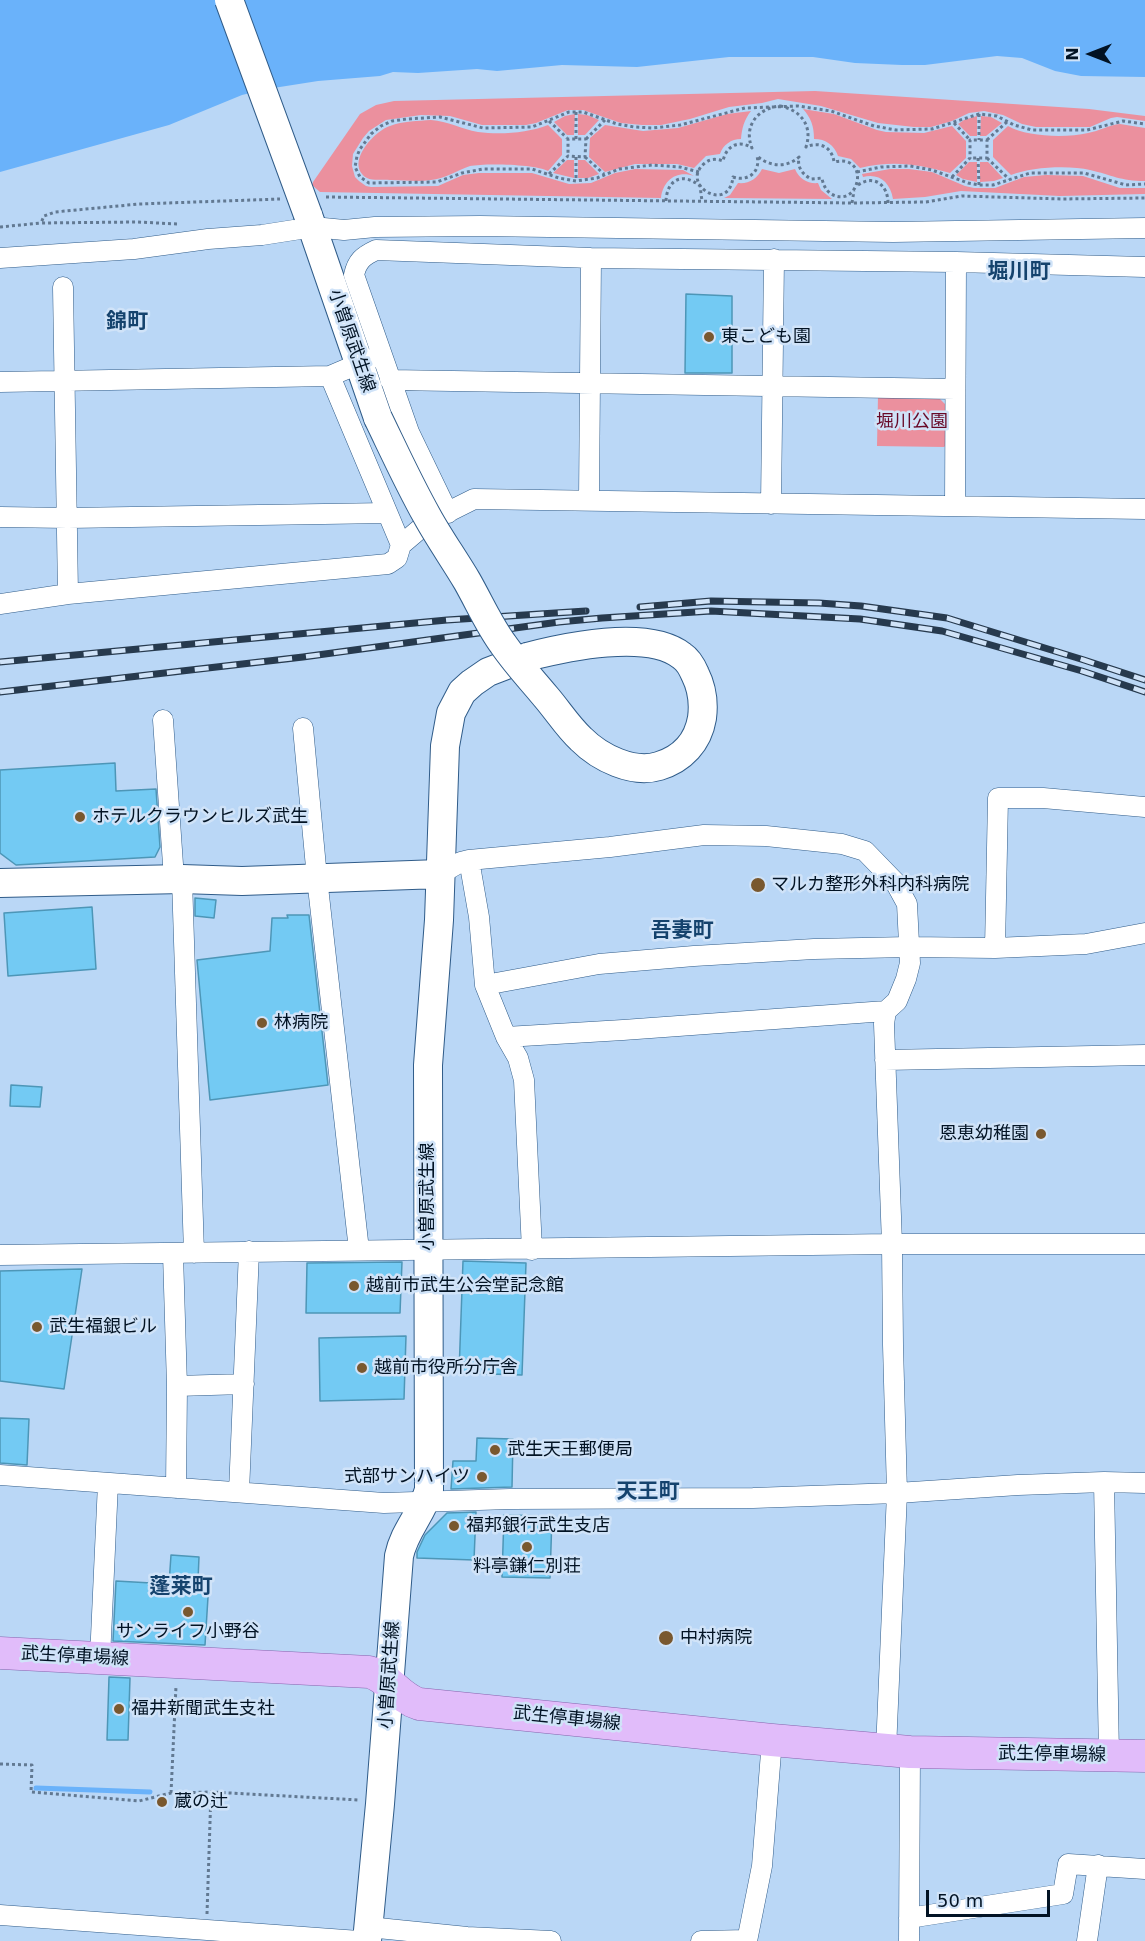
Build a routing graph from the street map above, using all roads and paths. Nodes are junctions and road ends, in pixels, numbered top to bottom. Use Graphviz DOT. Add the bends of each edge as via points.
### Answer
graph roads {
  1 [pos="228,0"];
  2 [pos="780,106"];
  3 [pos="576,112"];
  4 [pos="979,114"];
  5 [pos="605,120"];
  6 [pos="549,121"];
  7 [pos="1008,122"];
  8 [pos="954,123"];
  9 [pos="1145,124"];
  10 [pos="568,139"];
  11 [pos="576,139"];
  12 [pos="586,139"];
  13 [pos="970,140"];
  14 [pos="979,140"];
  15 [pos="987,140"];
  16 [pos="568,156"];
  17 [pos="576,157"];
  18 [pos="585,157"];
  19 [pos="970,158"];
  20 [pos="978,158"];
  21 [pos="987,158"];
  22 [pos="699,172"];
  23 [pos="857,172"];
  24 [pos="549,174"];
  25 [pos="605,174"];
  26 [pos="952,177"];
  27 [pos="1009,180"];
  28 [pos="576,181"];
  29 [pos="1145,184"];
  30 [pos="979,185"];
  31 [pos="700,186"];
  32 [pos="855,189"];
  33 [pos="1145,198"];
  34 [pos="283,199"];
  35 [pos="666,201"];
  36 [pos="702,201"];
  37 [pos="852,203"];
  38 [pos="888,203"];
  39 [pos="313,213"];
  40 [pos="41,223"];
  41 [pos="184,225"];
  42 [pos="0,227"];
  43 [pos="1145,228"];
  44 [pos="1145,255"];
  45 [pos="0,258"];
  46 [pos="591,258"];
  47 [pos="774,260"];
  48 [pos="956,262"];
  49 [pos="1077,265"];
  50 [pos="1145,267"];
  51 [pos="63,288"];
  52 [pos="369,359"];
  53 [pos="330,376"];
  54 [pos="65,380"];
  55 [pos="390,380"];
  56 [pos="0,382"];
  57 [pos="590,384"];
  58 [pos="773,387"];
  59 [pos="955,389"];
  60 [pos="589,500"];
  61 [pos="771,504"];
  62 [pos="955,506"];
  63 [pos="1145,509"];
  64 [pos="387,513"];
  65 [pos="448,513"];
  66 [pos="0,517"];
  67 [pos="68,519"];
  68 [pos="401,545"];
  69 [pos="68,594"];
  70 [pos="0,604"];
  71 [pos="163,720"];
  72 [pos="303,728"];
  73 [pos="1145,807"];
  74 [pos="469,860"];
  75 [pos="440,874"];
  76 [pos="2,876"];
  77 [pos="317,878"];
  78 [pos="178,879"];
  79 [pos="1145,933"];
  80 [pos="909,947"];
  81 [pos="995,948"];
  82 [pos="485,985"];
  83 [pos="886,1011"];
  84 [pos="506,1036"];
  85 [pos="1145,1055"];
  86 [pos="885,1060"];
  87 [pos="892,1244"];
  88 [pos="1145,1244"];
  89 [pos="429,1249"];
  90 [pos="359,1250"];
  91 [pos="532,1250"];
  92 [pos="249,1251"];
  93 [pos="194,1253"];
  94 [pos="172,1254"];
  95 [pos="0,1255"];
  96 [pos="244,1384"];
  97 [pos="177,1386"];
  98 [pos="0,1475"];
  99 [pos="1104,1482"];
  100 [pos="108,1483"];
  101 [pos="1145,1483"];
  102 [pos="176,1488"];
  103 [pos="239,1492"];
  104 [pos="897,1492"];
  105 [pos="426,1502"];
  106 [pos="0,1653"];
  107 [pos="100,1659"];
  108 [pos="176,1681"];
  109 [pos="390,1683"];
  110 [pos="772,1740"];
  111 [pos="898,1751"];
  112 [pos="1109,1756"];
  113 [pos="1145,1756"];
  114 [pos="0,1764"];
  115 [pos="171,1792"];
  116 [pos="211,1792"];
  117 [pos="380,1804"];
  118 [pos="1098,1865"];
  119 [pos="1145,1869"];
  120 [pos="0,1915"];
  121 [pos="207,1916"];
  122 [pos="909,1918"];
  123 [pos="365,1936"];
  124 [pos="747,1940"];
  125 [pos="551,1941"];
  126 [pos="701,1941"];
  127 [pos="909,1941"];
  128 [pos="1087,1941"];
  1 -- 39 [label="main road, 小曽原武生線, bridge"];
  2 -- 5 [label="path" via="733,110 653,128"];
  2 -- 8 [label="path" via="817,108 896,130 922,130"];
  2 -- 22 [label="path" via="755,117 749,135 753,148 744,143 732,145 723,161 707,161"];
  2 -- 23 [label="path" via="803,118 809,136 806,147 825,146 834,162 849,163"];
  3 -- 5 [label="path"];
  3 -- 6 [label="path"];
  3 -- 11 [label="path"];
  4 -- 7 [label="path"];
  4 -- 8 [label="path"];
  4 -- 14 [label="path"];
  5 -- 12 [label="path"];
  6 -- 10 [label="path"];
  6 -- 24 [label="path" via="532,127 504,128 474,127 440,117 392,121 367,138 355,167 369,183 437,182 483,168 532,169"];
  7 -- 9 [label="path" via="1032,130 1087,130 1119,121"];
  7 -- 15 [label="path"];
  8 -- 13 [label="path"];
  10 -- 11 [label="path"];
  10 -- 16 [label="path"];
  11 -- 12 [label="path"];
  12 -- 18 [label="path"];
  13 -- 14 [label="path"];
  13 -- 19 [label="path"];
  14 -- 15 [label="path"];
  15 -- 21 [label="path"];
  16 -- 17 [label="path"];
  16 -- 24 [label="path"];
  17 -- 18 [label="path"];
  17 -- 28 [label="path"];
  18 -- 25 [label="path"];
  19 -- 20 [label="path"];
  19 -- 26 [label="path"];
  20 -- 21 [label="path"];
  20 -- 30 [label="path"];
  21 -- 27 [label="path"];
  22 -- 25 [label="path" via="652,165"];
  22 -- 31 [label="path"];
  23 -- 26 [label="path" via="910,166"];
  23 -- 32 [label="path"];
  24 -- 28 [label="path"];
  25 -- 28 [label="path"];
  26 -- 30 [label="path"];
  27 -- 29 [label="path" via="1037,172 1084,173 1126,185"];
  27 -- 30 [label="path"];
  31 -- 32 [label="path" via="708,193 723,193 731,186 733,177 747,178 756,171 758,156 780,165 799,157 802,172 811,179 822,178 826,189 835,196"];
  31 -- 35 [label="path" via="685,178 674,181 667,190"];
  31 -- 36 [label="path"];
  32 -- 37 [label="path"];
  32 -- 38 [label="path" via="864,182 875,181 887,192"];
  33 -- 38 [label="path" via="962,196"];
  34 -- 40 [label="path" via="99,207 55,212 44,216"];
  35 -- 36 [label="path"];
  35 -- 39 [label="path"];
  36 -- 37 [label="path"];
  37 -- 38 [label="path"];
  39 -- 43 [label="street" via="344,230 408,226 893,232"];
  39 -- 45 [label="street" via="262,235"];
  39 -- 52 [label="main road, 小曽原武生線"];
  40 -- 41 [label="path"];
  40 -- 42 [label="path"];
  44 -- 49 [label="street"];
  46 -- 47 [label="street"];
  46 -- 52 [label="street" via="376,250 357,262 354,275"];
  46 -- 57 [label="street"];
  47 -- 48 [label="street"];
  47 -- 58 [label="street"];
  48 -- 49 [label="street"];
  48 -- 59 [label="street"];
  49 -- 50 [label="street"];
  51 -- 54 [label="street"];
  52 -- 53 [label="street"];
  52 -- 55 [label="street"];
  52 -- 75 [label="main road, 小曽原武生線, bridge" via="378,418 427,516 502,644 582,740 605,757 632,768 664,765 678,758 691,744 701,720 702,693 684,657 647,643 558,649 527,657 479,676 462,692 451,712 445,746"];
  53 -- 54 [label="street"];
  53 -- 64 [label="street"];
  54 -- 56 [label="street"];
  54 -- 67 [label="street"];
  55 -- 57 [label="street"];
  55 -- 65 [label="street" via="409,432"];
  57 -- 58 [label="street"];
  57 -- 60 [label="street"];
  58 -- 59 [label="street"];
  58 -- 61 [label="street"];
  59 -- 62 [label="street"];
  60 -- 61 [label="street"];
  60 -- 65 [label="street" via="474,499"];
  61 -- 62 [label="street"];
  62 -- 63 [label="street"];
  64 -- 67 [label="street"];
  64 -- 68 [label="street"];
  65 -- 68 [label="street" via="428,522"];
  66 -- 67 [label="street"];
  67 -- 69 [label="street"];
  68 -- 69 [label="street" via="397,558 388,564"];
  69 -- 70 [label="street"];
  71 -- 78 [label="street"];
  72 -- 77 [label="street"];
  73 -- 81 [label="street" via="998,798"];
  74 -- 75 [label="street"];
  74 -- 80 [label="street" via="704,835 766,836 842,844 865,851 895,882 907,904"];
  74 -- 82 [label="street"];
  75 -- 77 [label="main road"];
  75 -- 89 [label="main road, 小曽原武生線" via="428,1065"];
  76 -- 78 [label="main road"];
  77 -- 78 [label="main road"];
  77 -- 90 [label="street"];
  78 -- 93 [label="street"];
  79 -- 81 [label="street" via="1086,944"];
  80 -- 81 [label="street"];
  80 -- 82 [label="street" via="814,949 599,964"];
  80 -- 83 [label="street" via="906,979 897,1001"];
  82 -- 84 [label="street"];
  83 -- 84 [label="street"];
  83 -- 86 [label="street"];
  84 -- 91 [label="street" via="524,1080"];
  85 -- 86 [label="street"];
  86 -- 87 [label="street"];
  87 -- 88 [label="street"];
  87 -- 91 [label="street"];
  87 -- 104 [label="street"];
  89 -- 90 [label="street"];
  89 -- 91 [label="street"];
  89 -- 105 [label="main road, 小曽原武生線"];
  90 -- 92 [label="street"];
  92 -- 93 [label="street"];
  92 -- 96 [label="street"];
  93 -- 94 [label="street"];
  94 -- 95 [label="street"];
  94 -- 97 [label="street"];
  96 -- 97 [label="street"];
  96 -- 103 [label="street"];
  97 -- 102 [label="street"];
  98 -- 100 [label="street"];
  99 -- 101 [label="street"];
  99 -- 104 [label="street"];
  99 -- 112 [label="street"];
  100 -- 102 [label="street"];
  100 -- 107 [label="street"];
  102 -- 103 [label="street"];
  103 -- 105 [label="street" via="384,1503"];
  104 -- 105 [label="street"];
  104 -- 111 [label="street"];
  105 -- 109 [label="main road, 小曽原武生線" via="401,1546"];
  106 -- 107 [label="main road, 武生停車場線"];
  107 -- 109 [label="main road, 武生停車場線" via="369,1672"];
  108 -- 115 [label="path"];
  109 -- 110 [label="main road, 武生停車場線" via="411,1702 419,1704"];
  109 -- 117 [label="main road, 小曽原武生線"];
  110 -- 111 [label="main road, 武生停車場線"];
  110 -- 124 [label="street" via="762,1866"];
  111 -- 112 [label="main road, 武生停車場線"];
  111 -- 122 [label="street"];
  112 -- 113 [label="main road, 武生停車場線"];
  114 -- 115 [label="path" via="32,1765 31,1792 139,1801"];
  115 -- 116 [label="path"];
  116 -- 117 [label="path" via="354,1799"];
  116 -- 121 [label="path"];
  117 -- 123 [label="main road, 小曽原武生線"];
  118 -- 119 [label="street"];
  118 -- 122 [label="street" via="1068,1864 1063,1894"];
  118 -- 128 [label="street"];
  120 -- 123 [label="street"];
  122 -- 127 [label="street"];
  123 -- 125 [label="street"];
  124 -- 126 [label="street"];
}
